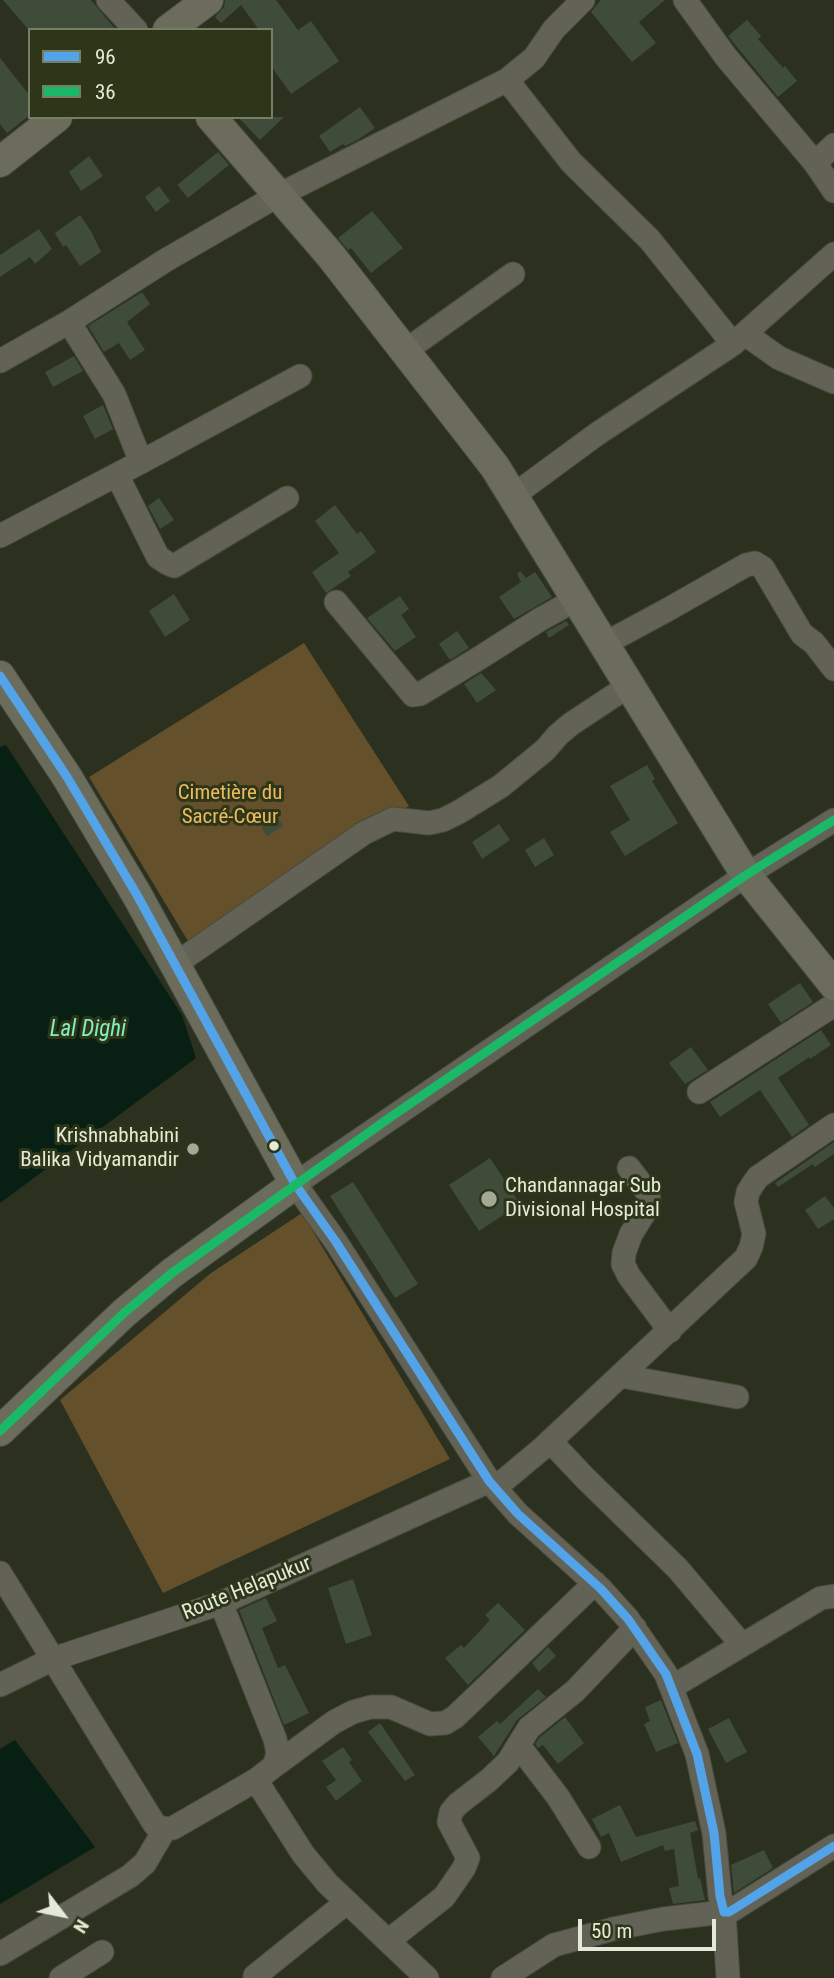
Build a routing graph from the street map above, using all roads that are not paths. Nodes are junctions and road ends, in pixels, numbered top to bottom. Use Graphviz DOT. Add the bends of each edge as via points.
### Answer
graph roads {
  1 [pos="108,0"];
  2 [pos="208,0"];
  3 [pos="583,0"];
  4 [pos="685,0"];
  5 [pos="134,28"];
  6 [pos="171,28"];
  7 [pos="507,80"];
  8 [pos="54,119"];
  9 [pos="213,119"];
  10 [pos="834,145"];
  11 [pos="0,162"];
  12 [pos="815,163"];
  13 [pos="834,191"];
  14 [pos="277,196"];
  15 [pos="834,254"];
  16 [pos="513,274"];
  17 [pos="69,322"];
  18 [pos="739,339"];
  19 [pos="405,351"];
  20 [pos="0,361"];
  21 [pos="300,376"];
  22 [pos="834,382"];
  23 [pos="141,462"];
  24 [pos="117,475"];
  25 [pos="513,495"];
  26 [pos="287,498"];
  27 [pos="0,536"];
  28 [pos="577,599"];
  29 [pos="336,601"];
  30 [pos="604,644"];
  31 [pos="834,669"];
  32 [pos="0,676"];
  33 [pos="630,685"];
  34 [pos="834,820"];
  35 [pos="746,875"];
  36 [pos="174,965"];
  37 [pos="834,985"];
  38 [pos="834,1005"];
  39 [pos="699,1092"];
  40 [pos="834,1125"];
  41 [pos="629,1168"];
  42 [pos="295,1184"];
  43 [pos="670,1331"];
  44 [pos="621,1376"];
  45 [pos="737,1397"];
  46 [pos="0,1431"];
  47 [pos="551,1441"];
  48 [pos="492,1484"];
  49 [pos="0,1573"];
  50 [pos="595,1583"];
  51 [pos="834,1596"];
  52 [pos="221,1603"];
  53 [pos="635,1628"];
  54 [pos="743,1645"];
  55 [pos="52,1659"];
  56 [pos="0,1685"];
  57 [pos="672,1687"];
  58 [pos="519,1745"];
  59 [pos="265,1773"];
  60 [pos="165,1829"];
  61 [pos="834,1846"];
  62 [pos="589,1847"];
  63 [pos="347,1902"];
  64 [pos="724,1912"];
  65 [pos="388,1941"];
  66 [pos="102,1952"];
  67 [pos="0,1954"];
  68 [pos="255,1976"];
  69 [pos="61,1978"];
  70 [pos="427,1978"];
  71 [pos="503,1978"];
  72 [pos="728,1978"];
  1 -- 5 [label="street"];
  2 -- 6 [label="main road"];
  3 -- 7 [label="street" via="534,58"];
  4 -- 12 [label="street"];
  7 -- 14 [label="street"];
  7 -- 18 [label="street" via="570,162 650,240"];
  8 -- 11 [label="main road"];
  9 -- 14 [label="main road"];
  10 -- 12 [label="street"];
  12 -- 13 [label="street"];
  14 -- 17 [label="street"];
  14 -- 19 [label="main road"];
  15 -- 18 [label="street"];
  16 -- 19 [label="street"];
  17 -- 20 [label="street"];
  17 -- 23 [label="street" via="114,394"];
  18 -- 22 [label="street"];
  18 -- 25 [label="street"];
  19 -- 25 [label="main road"];
  21 -- 23 [label="street"];
  23 -- 24 [label="street"];
  24 -- 26 [label="street" via="159,557 174,566"];
  24 -- 27 [label="street"];
  25 -- 28 [label="main road"];
  28 -- 29 [label="street" via="413,695"];
  28 -- 30 [label="main road"];
  30 -- 31 [label="street" via="755,563 763,568 802,634"];
  30 -- 33 [label="main road"];
  32 -- 36 [label="main road" via="67,777"];
  33 -- 35 [label="main road"];
  33 -- 36 [label="street" via="572,724 500,786 459,812 429,823 393,819 364,833"];
  34 -- 35 [label="street"];
  35 -- 37 [label="main road"];
  35 -- 42 [label="street"];
  36 -- 42 [label="main road"];
  38 -- 39 [label="street"];
  40 -- 43 [label="street, Route Helapukur" via="758,1177 746,1202 754,1234 746,1258"];
  41 -- 43 [label="street" via="648,1192 649,1202 631,1234 623,1264"];
  42 -- 46 [label="main road" via="133,1305"];
  42 -- 48 [label="street"];
  43 -- 44 [label="street, Route Helapukur"];
  44 -- 45 [label="street"];
  44 -- 47 [label="street, Route Helapukur"];
  47 -- 48 [label="street, Route Helapukur"];
  47 -- 54 [label="street" via="678,1569"];
  48 -- 50 [label="street" via="517,1514"];
  48 -- 52 [label="street, Route Helapukur"];
  49 -- 55 [label="street"];
  50 -- 53 [label="street"];
  50 -- 59 [label="street" via="455,1717 430,1724 391,1707 362,1709 334,1722"];
  51 -- 54 [label="street" via="821,1598"];
  52 -- 55 [label="street, Route Helapukur"];
  52 -- 59 [label="street" via="275,1739 278,1754"];
  53 -- 57 [label="street"];
  53 -- 58 [label="street" via="575,1691 529,1728"];
  54 -- 57 [label="street"];
  55 -- 56 [label="street, Route Helapukur"];
  55 -- 60 [label="street" via="155,1825"];
  57 -- 64 [label="street" via="697,1754"];
  58 -- 62 [label="street"];
  58 -- 65 [label="street" via="499,1771 451,1812 449,1822 468,1858 456,1881 444,1897"];
  59 -- 60 [label="street"];
  59 -- 63 [label="street" via="303,1854"];
  60 -- 67 [label="street" via="145,1863 130,1876"];
  61 -- 64 [label="street"];
  63 -- 65 [label="street"];
  63 -- 68 [label="street"];
  64 -- 71 [label="street" via="663,1919 554,1945"];
  64 -- 72 [label="street"];
  65 -- 70 [label="street"];
  66 -- 69 [label="street"];
}
